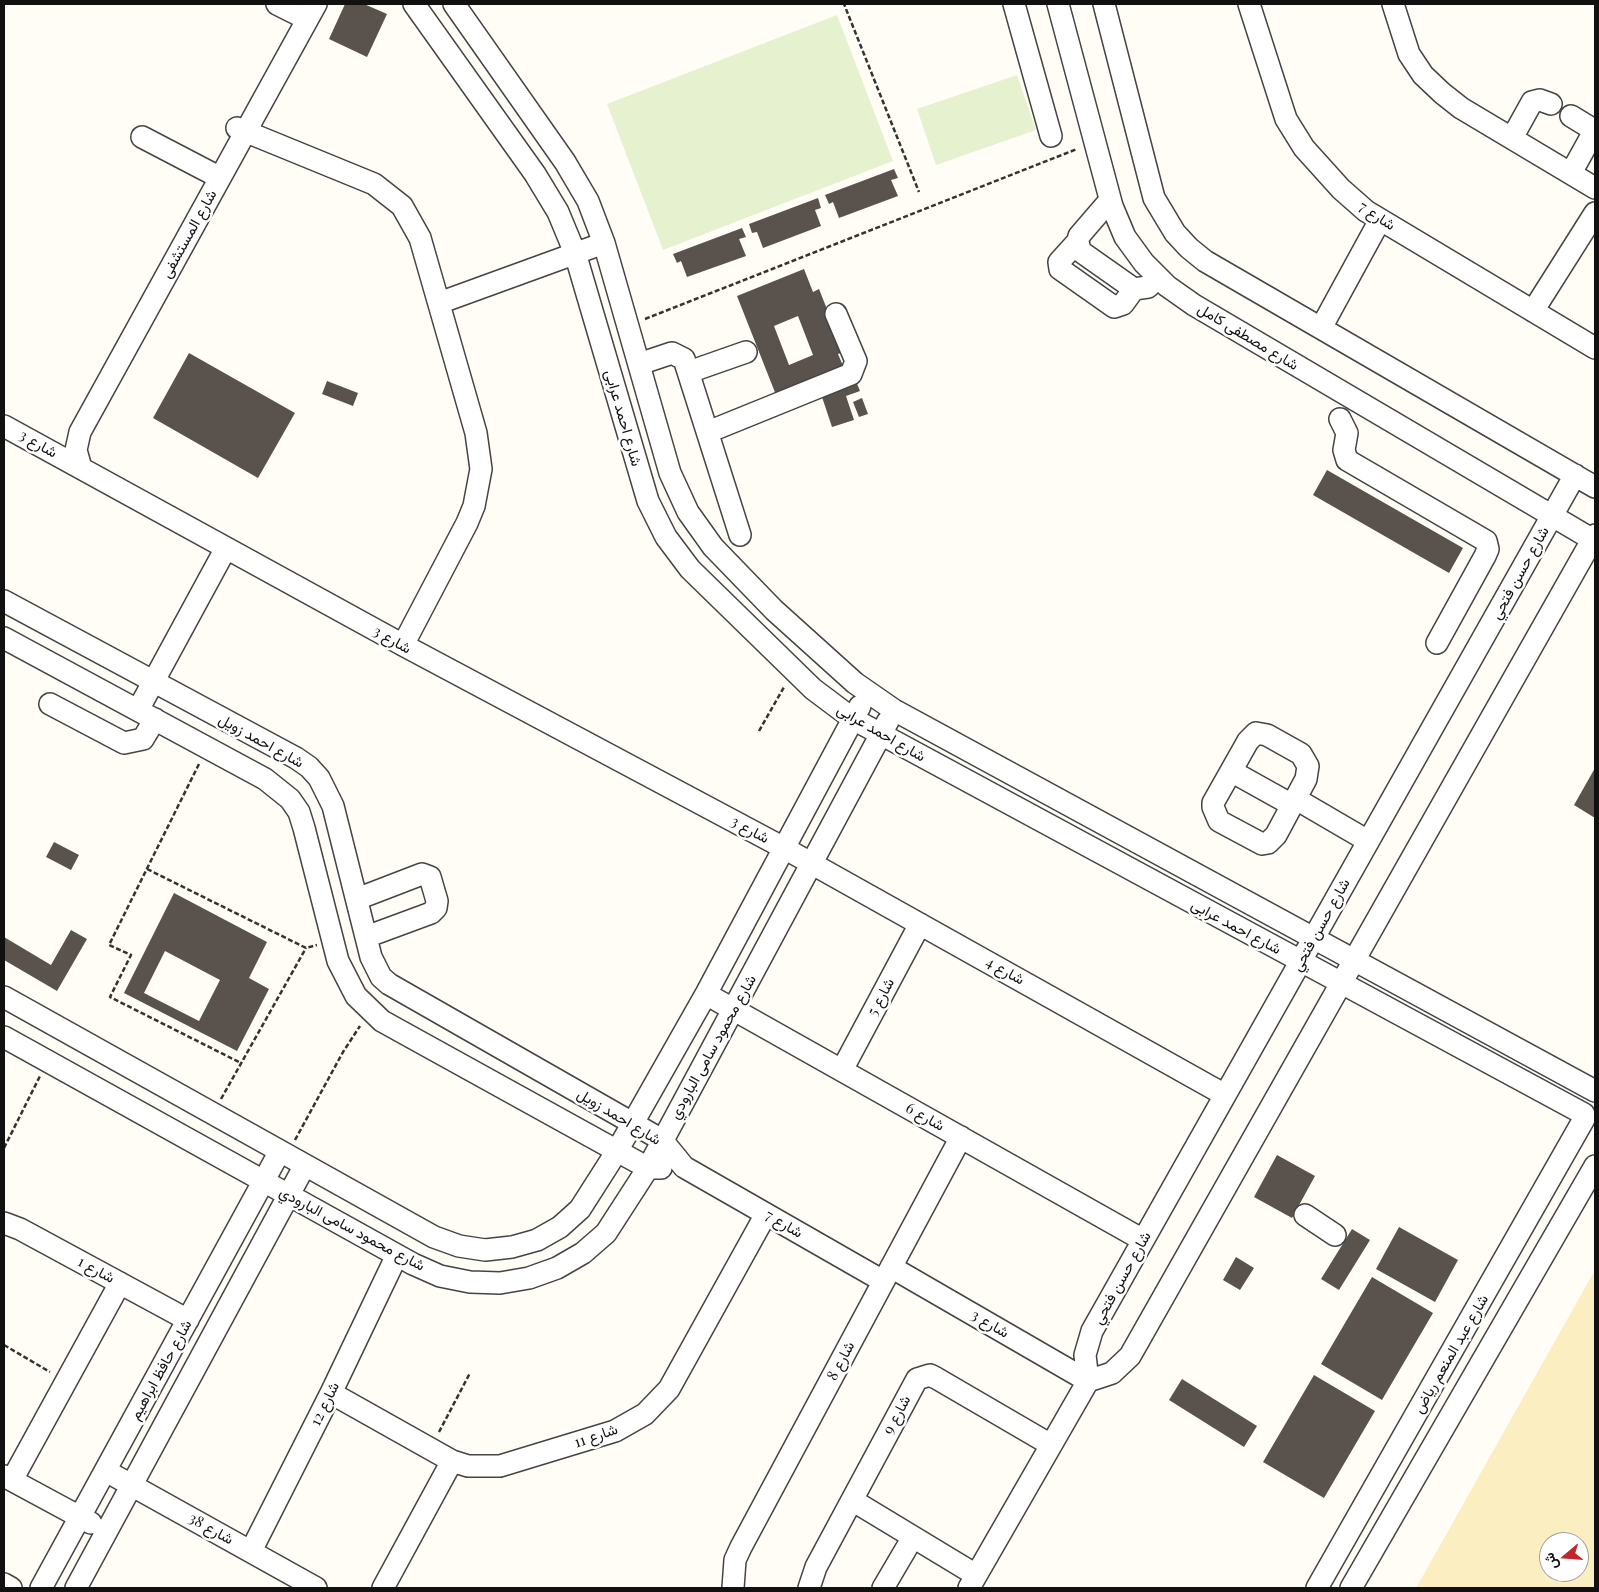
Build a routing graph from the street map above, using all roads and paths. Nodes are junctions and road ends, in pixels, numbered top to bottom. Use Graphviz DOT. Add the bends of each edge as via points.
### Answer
graph roads {
  1 [pos="278,4"];
  2 [pos="414,4"];
  3 [pos="454,4"];
  4 [pos="846,4"];
  5 [pos="1014,4"];
  6 [pos="1058,4"];
  7 [pos="1104,4"];
  8 [pos="1249,4"];
  9 [pos="1393,4"];
  10 [pos="307,7"];
  11 [pos="1551,104"];
  12 [pos="1571,116"];
  13 [pos="241,130"];
  14 [pos="1051,136"];
  15 [pos="142,137"];
  16 [pos="1512,138"];
  17 [pos="1095,142"];
  18 [pos="1571,173"];
  19 [pos="211,174"];
  20 [pos="1595,188"];
  21 [pos="919,192"];
  22 [pos="1110,200"];
  23 [pos="1595,213"];
  24 [pos="1380,220"];
  25 [pos="604,243"];
  26 [pos="575,254"];
  27 [pos="1158,278"];
  28 [pos="439,303"];
  29 [pos="1534,311"];
  30 [pos="836,314"];
  31 [pos="628,326"];
  32 [pos="1321,328"];
  33 [pos="1595,348"];
  34 [pos="746,352"];
  35 [pos="639,364"];
  36 [pos="689,372"];
  37 [pos="1340,419"];
  38 [pos="4,426"];
  39 [pos="708,432"];
  40 [pos="37,444"];
  41 [pos="81,468"];
  42 [pos="1575,475"];
  43 [pos="1595,487"];
  44 [pos="1552,516"];
  45 [pos="740,535"];
  46 [pos="1594,538"];
  47 [pos="226,548"];
  48 [pos="4,601"];
  49 [pos="4,638"];
  50 [pos="1437,643"];
  51 [pos="403,645"];
  52 [pos="793,670"];
  53 [pos="154,682"];
  54 [pos="867,693"];
  55 [pos="50,704"];
  56 [pos="894,710"];
  57 [pos="146,715"];
  58 [pos="853,719"];
  59 [pos="760,731"];
  60 [pos="881,734"];
  61 [pos="208,748"];
  62 [pos="1231,771"];
  63 [pos="1292,805"];
  64 [pos="1365,847"];
  65 [pos="784,848"];
  66 [pos="812,863"];
  67 [pos="147,869"];
  68 [pos="357,899"];
  69 [pos="920,924"];
  70 [pos="366,937"];
  71 [pos="1314,937"];
  72 [pos="1355,959"];
  73 [pos="1300,961"];
  74 [pos="1341,983"];
  75 [pos="706,994"];
  76 [pos="4,997"];
  77 [pos="734,1009"];
  78 [pos="370,1011"];
  79 [pos="4,1037"];
  80 [pos="48,1062"];
  81 [pos="241,1063"];
  82 [pos="842,1070"];
  83 [pos="1595,1092"];
  84 [pos="1225,1095"];
  85 [pos="213,1114"];
  86 [pos="1588,1121"];
  87 [pos="633,1124"];
  88 [pos="961,1137"];
  89 [pos="662,1140"];
  90 [pos="4,1148"];
  91 [pos="617,1151"];
  92 [pos="283,1153"];
  93 [pos="305,1165"];
  94 [pos="1595,1166"];
  95 [pos="684,1167"];
  96 [pos="648,1168"];
  97 [pos="264,1181"];
  98 [pos="289,1195"];
  99 [pos="766,1214"];
  100 [pos="1305,1215"];
  101 [pos="4,1223"];
  102 [pos="1336,1235"];
  103 [pos="1143,1240"];
  104 [pos="397,1255"];
  105 [pos="887,1274"];
  106 [pos="120,1283"];
  107 [pos="188,1320"];
  108 [pos="4,1345"];
  109 [pos="470,1373"];
  110 [pos="67,1381"];
  111 [pos="1088,1381"];
  112 [pos="331,1394"];
  113 [pos="1051,1445"];
  114 [pos="430,1449"];
  115 [pos="452,1462"];
  116 [pos="106,1471"];
  117 [pos="8,1478"];
  118 [pos="132,1485"];
  119 [pos="852,1500"];
  120 [pos="80,1517"];
  121 [pos="107,1531"];
  122 [pos="913,1537"];
  123 [pos="251,1551"];
  124 [pos="973,1582"];
  125 [pos="4,1584"];
  126 [pos="11,1588"];
  127 [pos="41,1588"];
  128 [pos="76,1588"];
  129 [pos="316,1588"];
  130 [pos="383,1588"];
  131 [pos="733,1588"];
  132 [pos="809,1588"];
  133 [pos="883,1588"];
  134 [pos="1317,1588"];
  135 [pos="1351,1588"];
  1 -- 10 [label="street"];
  2 -- 26 [label="street, شارع احمد عرابى" via="547,192"];
  3 -- 25 [label="street, شارع احمد عرابى" via="565,162 588,201"];
  4 -- 21 [label="path"];
  5 -- 14 [label="street"];
  6 -- 17 [label="street, شارع مصطفى كامل"];
  7 -- 32 [label="street" via="1149,178 1163,216 1189,248 1205,261"];
  8 -- 24 [label="street, شارع 7" via="1280,103 1294,134 1341,189"];
  9 -- 16 [label="street" via="1409,54 1423,75 1461,108"];
  10 -- 13 [label="street, شارع المستشفى"];
  11 -- 16 [label="street" via="1540,100 1532,102"];
  12 -- 18 [label="street" via="1589,127 1592,135"];
  13 -- 19 [label="street, شارع المستشفى"];
  13 -- 28 [label="street" via="374,184 389,194 413,222"];
  13 -- 41 [label="street, شارع المستشفى" via="80,432 76,450"];
  15 -- 19 [label="street"];
  16 -- 18 [label="street"];
  17 -- 22 [label="street, شارع مصطفى كامل"];
  17 -- 31 [label="path"];
  18 -- 20 [label="street"];
  19 -- 40 [label="street, شارع المستشفى" via="71,426 56,440"];
  22 -- 27 [label="street, شارع مصطفى كامل" via="1125,236"];
  22 -- 27 [label="street" via="1059,262 1060,269 1114,307 1123,304 1134,289 1148,287"];
  23 -- 29 [label="street"];
  24 -- 29 [label="street, شارع 7"];
  24 -- 32 [label="street"];
  25 -- 26 [label="street"];
  25 -- 31 [label="street, شارع احمد عرابى"];
  26 -- 28 [label="street"];
  26 -- 52 [label="street, شارع احمد عرابى" via="656,519 690,569"];
  27 -- 44 [label="street, شارع مصطفى كامل" via="1194,305"];
  28 -- 51 [label="street" via="478,442 479,488 467,523"];
  29 -- 33 [label="street, شارع 7"];
  30 -- 39 [label="street" via="856,361 851,374"];
  31 -- 35 [label="street, شارع احمد عرابى"];
  32 -- 42 [label="street"];
  34 -- 36 [label="street"];
  35 -- 36 [label="street" via="672,353 684,359"];
  35 -- 54 [label="street, شارع احمد عرابى" via="670,473 699,530 774,610"];
  36 -- 39 [label="street"];
  37 -- 50 [label="street" via="1348,433 1344,450 1347,460 1486,541 1488,549 1485,556"];
  38 -- 40 [label="street, شارع 3"];
  39 -- 45 [label="street"];
  40 -- 41 [label="street, شارع 3"];
  41 -- 47 [label="street, شارع 3"];
  42 -- 43 [label="street"];
  42 -- 44 [label="street, شارع حسن فتحي"];
  44 -- 46 [label="street, شارع مصطفى كامل"];
  44 -- 64 [label="street, شارع حسن فتحي"];
  46 -- 72 [label="street"];
  47 -- 51 [label="street, شارع 3"];
  47 -- 53 [label="street"];
  48 -- 53 [label="street, شارع احمد زويل"];
  49 -- 57 [label="street, شارع احمد زويل"];
  51 -- 65 [label="street, شارع 3"];
  52 -- 58 [label="street, شارع احمد عرابى"];
  52 -- 59 [label="path"];
  53 -- 57 [label="street"];
  53 -- 68 [label="street, شارع احمد زويل" via="296,758 319,778 333,806"];
  54 -- 56 [label="street, شارع احمد عرابى"];
  54 -- 58 [label="street, شارع محمود سامى البارودي"];
  55 -- 57 [label="street" via="124,743 143,739"];
  56 -- 60 [label="street, شارع محمود سامى البارودي"];
  56 -- 71 [label="street, شارع احمد عرابى"];
  57 -- 61 [label="street, شارع احمد زويل"];
  58 -- 60 [label="street, شارع احمد عرابى"];
  58 -- 65 [label="street, شارع محمود سامى البارودي"];
  60 -- 66 [label="street, شارع محمود سامى البارودي"];
  60 -- 73 [label="street, شارع احمد عرابى"];
  61 -- 67 [label="path"];
  61 -- 78 [label="street, شارع احمد زويل" via="278,787 299,812 338,961 356,996"];
  62 -- 63 [label="street"];
  62 -- 63 [label="street" via="1251,736 1267,735 1306,760 1308,773"];
  62 -- 63 [label="street" via="1213,803 1213,812 1219,821 1262,844 1272,840"];
  63 -- 64 [label="street"];
  64 -- 71 [label="street, شارع حسن فتحي"];
  65 -- 66 [label="street, شارع 4"];
  65 -- 75 [label="street, شارع محمود سامى البارودي"];
  66 -- 69 [label="street, شارع 4"];
  66 -- 77 [label="street, شارع محمود سامى البارودي"];
  67 -- 81 [label="path" via="109,945 131,955 110,997"];
  67 -- 81 [label="path" via="306,948"];
  68 -- 70 [label="street, شارع احمد زويل"];
  68 -- 70 [label="street" via="422,874 430,877 437,901 431,913"];
  69 -- 82 [label="street, شارع 5"];
  69 -- 84 [label="street, شارع 4"];
  70 -- 87 [label="street, شارع احمد زويل" via="376,967 389,984"];
  71 -- 72 [label="street, شارع احمد عرابى"];
  71 -- 73 [label="street, شارع حسن فتحي"];
  72 -- 74 [label="street"];
  72 -- 83 [label="street, شارع احمد عرابى"];
  73 -- 74 [label="street, شارع احمد عرابى"];
  73 -- 84 [label="street, شارع حسن فتحي"];
  74 -- 86 [label="street, شارع احمد عرابى"];
  74 -- 111 [label="street" via="1130,1356 1112,1373"];
  75 -- 77 [label="street, شارع 6"];
  75 -- 87 [label="street, شارع محمود سامى البارودي"];
  76 -- 85 [label="street, شارع محمود سامى البارودي"];
  77 -- 82 [label="street, شارع 6"];
  77 -- 89 [label="street, شارع محمود سامى البارودي"];
  78 -- 91 [label="street, شارع احمد زويل" via="382,1021"];
  78 -- 92 [label="path"];
  79 -- 80 [label="street, شارع محمود سامى البارودي"];
  80 -- 90 [label="path"];
  80 -- 97 [label="street, شارع محمود سامى البارودي"];
  81 -- 85 [label="path"];
  82 -- 88 [label="street, شارع 6"];
  83 -- 86 [label="street, شارع عبد المنعم رياض" via="1586,1101"];
  84 -- 103 [label="street, شارع حسن فتحي"];
  85 -- 92 [label="street, شارع محمود سامى البارودي"];
  86 -- 134 [label="street, شارع عبد المنعم رياض"];
  87 -- 89 [label="street, شارع احمد زويل"];
  87 -- 91 [label="street, شارع محمود سامى البارودي"];
  88 -- 103 [label="street, شارع 6"];
  88 -- 105 [label="street, شارع 8"];
  89 -- 95 [label="street, شارع احمد زويل"];
  89 -- 96 [label="street, شارع محمود سامى البارودي"];
  91 -- 93 [label="street, شارع محمود سامى البارودي" via="580,1208 560,1227 512,1248 485,1250 459,1246 434,1237"];
  91 -- 96 [label="street, شارع احمد زويل"];
  92 -- 93 [label="street, شارع محمود سامى البارودي"];
  92 -- 97 [label="street, شارع حافظ ابراهيم"];
  93 -- 98 [label="street, شارع حافظ ابراهيم"];
  94 -- 135 [label="street, شارع عبد المنعم رياض"];
  95 -- 96 [label="street, شارع احمد زويل"];
  95 -- 99 [label="street, شارع 7"];
  96 -- 104 [label="street, شارع محمود سامى البارودي" via="606,1233 583,1253 557,1268 529,1278 500,1283 470,1282 440,1276"];
  97 -- 98 [label="street, شارع محمود سامى البارودي"];
  97 -- 107 [label="street, شارع حافظ ابراهيم"];
  98 -- 104 [label="street, شارع محمود سامى البارودي"];
  98 -- 118 [label="street, شارع حافظ ابراهيم"];
  99 -- 105 [label="street, شارع 7"];
  99 -- 115 [label="street, شارع 11" via="669,1389 645,1414 615,1431 500,1466 468,1466"];
  100 -- 102 [label="street"];
  101 -- 106 [label="street, شارع 1"];
  103 -- 111 [label="street, شارع حسن فتحي" via="1088,1339 1085,1355"];
  104 -- 112 [label="street, شارع 12"];
  105 -- 111 [label="street, شارع 3"];
  105 -- 131 [label="street, شارع 8" via="741,1547 735,1560"];
  106 -- 107 [label="street, شارع 1"];
  106 -- 110 [label="street"];
  107 -- 116 [label="street, شارع حافظ ابراهيم"];
  108 -- 110 [label="path"];
  109 -- 114 [label="path"];
  110 -- 117 [label="street"];
  111 -- 113 [label="street"];
  112 -- 114 [label="street, شارع 11"];
  112 -- 123 [label="street, شارع 12"];
  113 -- 119 [label="street, شارع 9" via="936,1378 923,1376 913,1385"];
  113 -- 124 [label="street"];
  114 -- 115 [label="street, شارع 11"];
  115 -- 130 [label="street"];
  116 -- 118 [label="street, شارع 38"];
  116 -- 120 [label="street, شارع حافظ ابراهيم"];
  117 -- 120 [label="street"];
  118 -- 121 [label="street, شارع حافظ ابراهيم"];
  118 -- 123 [label="street, شارع 38"];
  119 -- 122 [label="street"];
  119 -- 132 [label="street, شارع 9" via="811,1577"];
  120 -- 121 [label="street"];
  120 -- 127 [label="street, شارع حافظ ابراهيم"];
  121 -- 128 [label="street, شارع حافظ ابراهيم"];
  122 -- 124 [label="street"];
  122 -- 133 [label="street"];
  123 -- 129 [label="street, شارع 38"];
  125 -- 126 [label="street"];
}
